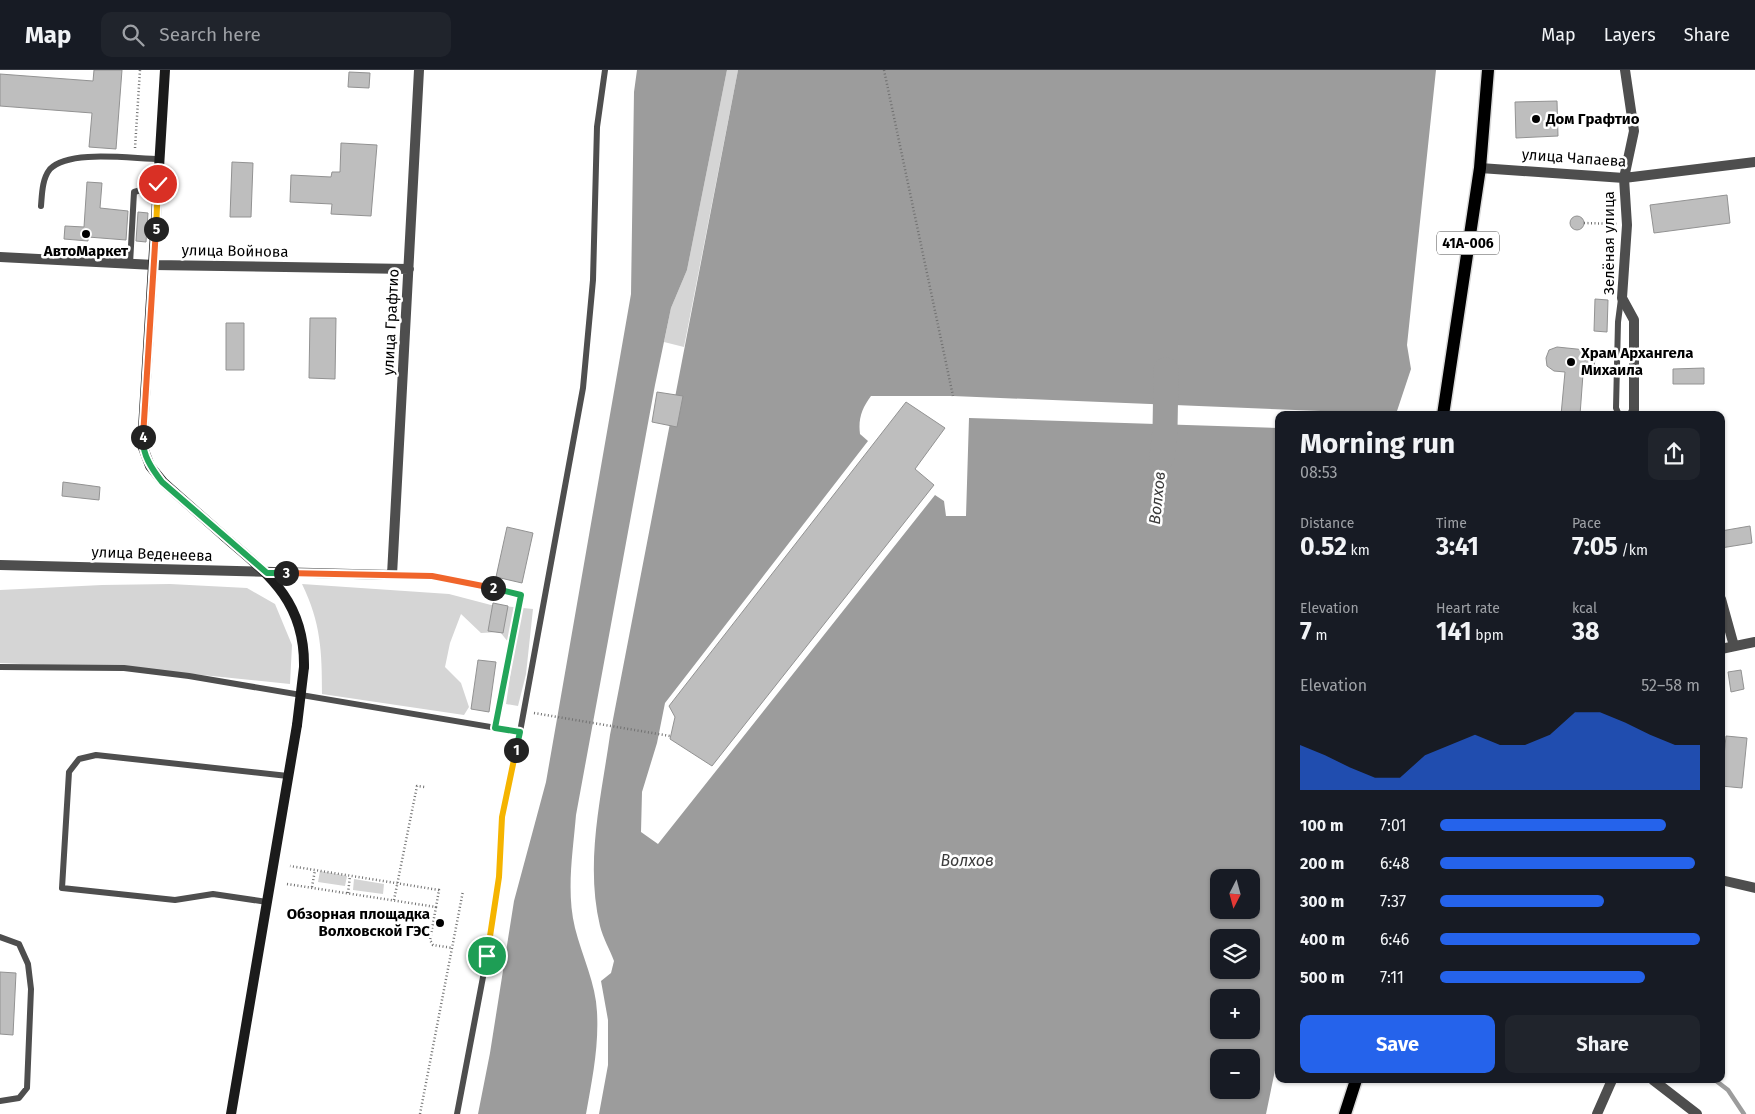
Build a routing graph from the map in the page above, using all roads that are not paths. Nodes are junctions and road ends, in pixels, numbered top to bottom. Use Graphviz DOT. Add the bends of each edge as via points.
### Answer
graph roads {
  1 [pos="165,70"];
  2 [pos="419,70"];
  3 [pos="606,70"];
  4 [pos="1488,70"];
  5 [pos="1624,70"];
  6 [pos="160,160"];
  7 [pos="1755,162"];
  8 [pos="1480,168"];
  9 [pos="1624,178"];
  10 [pos="158,184"];
  11 [pos="41,206"];
  12 [pos="0,257"];
  13 [pos="130,264"];
  14 [pos="154,265"];
  15 [pos="409,270"];
  16 [pos="1622,298"];
  17 [pos="1444,411"];
  18 [pos="1617,411"];
  19 [pos="1634,411"];
  20 [pos="0,565"];
  21 [pos="267,573"];
  22 [pos="392,575"];
  23 [pos="1725,613"];
  24 [pos="1755,642"];
  25 [pos="1734,646"];
  26 [pos="1725,648"];
  27 [pos="0,667"];
  28 [pos="520,732"];
  29 [pos="288,776"];
  30 [pos="1725,881"];
  31 [pos="1755,888"];
  32 [pos="267,902"];
  33 [pos="0,937"];
  34 [pos="1355,1083"];
  35 [pos="1611,1083"];
  36 [pos="1657,1083"];
  37 [pos="0,1101"];
  38 [pos="230,1114"];
  39 [pos="457,1114"];
  40 [pos="1344,1114"];
  41 [pos="1597,1114"];
  42 [pos="1697,1114"];
  1 -- 6 [label="street"];
  2 -- 15 [label="street, улица Графтио"];
  3 -- 28 [label="lane" via="598,127 593,280 583,388"];
  4 -- 8 [label="main road, 41А-006"];
  5 -- 9 [label="street, Зелёная улица" via="1634,131"];
  6 -- 10 [label="street"];
  6 -- 11 [label="lane" via="80,158 62,161 49,170 42,188"];
  7 -- 9 [label="street, улица Чапаева"];
  8 -- 9 [label="street, улица Чапаева"];
  8 -- 17 [label="main road, 41А-006"];
  9 -- 16 [label="street, Зелёная улица" via="1627,225"];
  10 -- 13 [label="lane" via="134,192"];
  10 -- 14 [label="street"];
  12 -- 13 [label="street, улица Войнова"];
  13 -- 14 [label="street, улица Войнова"];
  14 -- 15 [label="street, улица Войнова"];
  14 -- 21 [label="street" via="142,446 150,466 162,482"];
  15 -- 22 [label="street, улица Графтио"];
  16 -- 18 [label="lane" via="1618,322"];
  16 -- 19 [label="street, Зелёная улица" via="1634,320"];
  20 -- 21 [label="street, улица Веденеева"];
  21 -- 22 [label="street, улица Веденеева"];
  21 -- 29 [label="street, bridge" via="286,597 304,644 297,726"];
  23 -- 25 [label="street"];
  24 -- 25 [label="street"];
  25 -- 26 [label="street"];
  27 -- 28 [label="lane" via="124,668"];
  28 -- 39 [label="lane" via="502,817 499,877"];
  29 -- 32 [label="street"];
  29 -- 32 [label="lane" via="96,755 79,759 69,772 62,888 174,900 213,894"];
  30 -- 31 [label="street"];
  32 -- 38 [label="street"];
  33 -- 37 [label="lane" via="19,944 28,964 31,989 27,1088 19,1098"];
  34 -- 40 [label="main road"];
  35 -- 41 [label="street"];
  36 -- 42 [label="street"];
}
